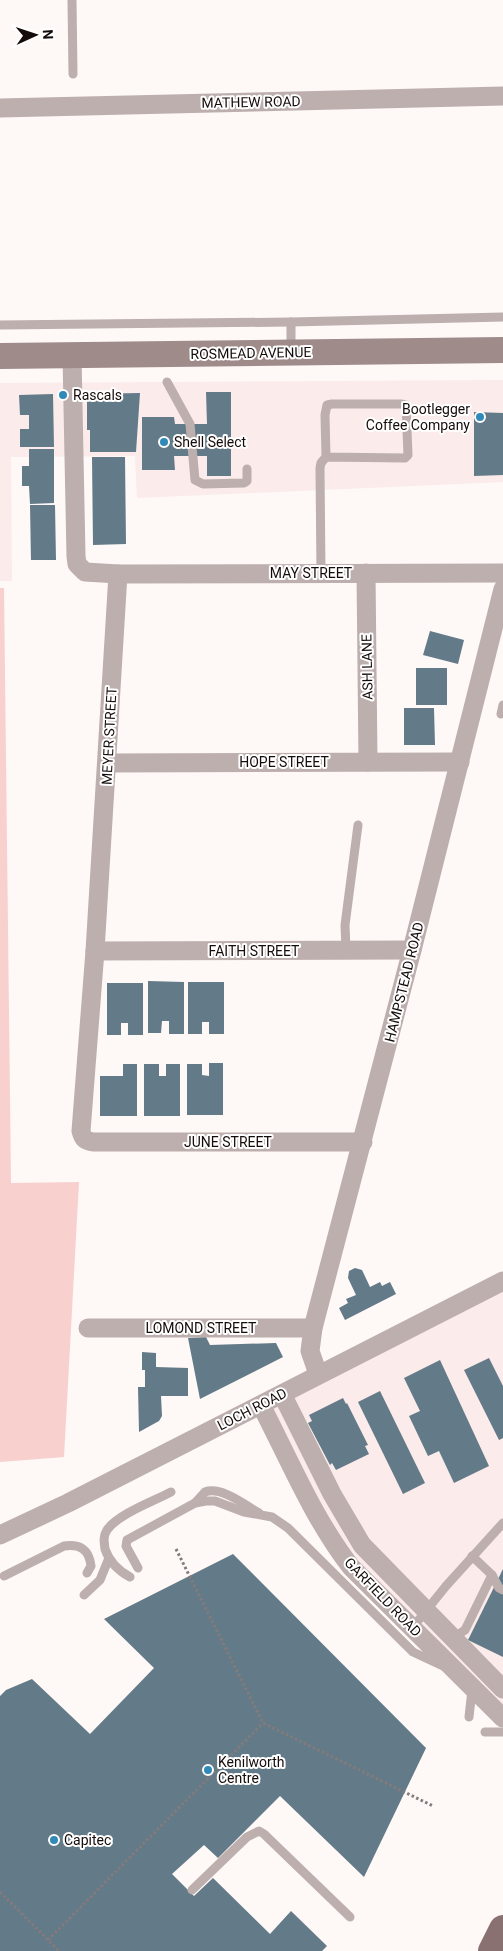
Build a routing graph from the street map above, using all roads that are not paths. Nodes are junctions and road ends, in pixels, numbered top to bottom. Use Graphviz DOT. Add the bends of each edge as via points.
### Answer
graph roads {
  1 [pos="72,0"];
  2 [pos="73,74"];
  3 [pos="503,96"];
  4 [pos="0,108"];
  5 [pos="503,317"];
  6 [pos="291,322"];
  7 [pos="0,325"];
  8 [pos="503,350"];
  9 [pos="292,353"];
  10 [pos="0,356"];
  11 [pos="72,356"];
  12 [pos="167,382"];
  13 [pos="326,457"];
  14 [pos="247,469"];
  15 [pos="321,573"];
  16 [pos="366,573"];
  17 [pos="118,574"];
  18 [pos="503,574"];
  19 [pos="503,589"];
  20 [pos="496,649"];
  21 [pos="368,762"];
  22 [pos="460,762"];
  23 [pos="107,764"];
  24 [pos="358,825"];
  25 [pos="346,950"];
  26 [pos="412,950"];
  27 [pos="96,952"];
  28 [pos="94,1142"];
  29 [pos="363,1142"];
  30 [pos="503,1281"];
  31 [pos="88,1328"];
  32 [pos="313,1328"];
  33 [pos="318,1374"];
  34 [pos="282,1394"];
  35 [pos="261,1404"];
  36 [pos="171,1492"];
  37 [pos="503,1523"];
  38 [pos="0,1535"];
  39 [pos="472,1556"];
  40 [pos="109,1558"];
  41 [pos="138,1568"];
  42 [pos="88,1573"];
  43 [pos="492,1575"];
  44 [pos="4,1576"];
  45 [pos="130,1577"];
  46 [pos="503,1590"];
  47 [pos="84,1596"];
  48 [pos="426,1611"];
  49 [pos="413,1627"];
  50 [pos="454,1638"];
  51 [pos="454,1670"];
  52 [pos="472,1687"];
  53 [pos="503,1689"];
  54 [pos="469,1717"];
  55 [pos="503,1718"];
  56 [pos="485,1732"];
  57 [pos="503,1732"];
  58 [pos="192,1890"];
  59 [pos="350,1917"];
  60 [pos="503,1929"];
  61 [pos="492,1951"];
  1 -- 2 [label="lane"];
  3 -- 4 [label="street, MATHEW ROAD"];
  5 -- 6 [label="lane"];
  6 -- 7 [label="lane"];
  6 -- 9 [label="lane"];
  8 -- 9 [label="main road, ROSMEAD AVENUE"];
  9 -- 11 [label="main road, ROSMEAD AVENUE"];
  10 -- 11 [label="main road, ROSMEAD AVENUE"];
  11 -- 17 [label="street" via="77,564 90,574"];
  12 -- 14 [label="lane" via="190,424 194,475 198,483 244,483 248,478"];
  13 -- 13 [label="lane" via="325,415 329,404 406,406 408,455 405,458"];
  13 -- 15 [label="lane" via="320,468"];
  15 -- 16 [label="street, MAY STREET"];
  15 -- 17 [label="street, MAY STREET"];
  16 -- 18 [label="street, MAY STREET"];
  16 -- 21 [label="street, ASH LANE"];
  17 -- 23 [label="street, MEYER STREET"];
  19 -- 20 [label="street, HAMPSTEAD ROAD"];
  20 -- 22 [label="street, HAMPSTEAD ROAD"];
  21 -- 22 [label="street, HOPE STREET"];
  21 -- 23 [label="street, HOPE STREET"];
  22 -- 26 [label="street, HAMPSTEAD ROAD"];
  23 -- 27 [label="street, MEYER STREET"];
  24 -- 25 [label="lane" via="345,924"];
  25 -- 26 [label="street, FAITH STREET"];
  25 -- 27 [label="street, FAITH STREET"];
  26 -- 29 [label="street, HAMPSTEAD ROAD"];
  27 -- 28 [label="street, MEYER STREET" via="81,1131 84,1140"];
  28 -- 29 [label="street, JUNE STREET"];
  29 -- 32 [label="street, HAMPSTEAD ROAD"];
  30 -- 33 [label="street, LOCH ROAD"];
  31 -- 32 [label="street, LOMOND STREET"];
  32 -- 33 [label="street, HAMPSTEAD ROAD" via="310,1351"];
  33 -- 34 [label="street, LOCH ROAD"];
  34 -- 35 [label="street, LOCH ROAD"];
  34 -- 48 [label="street, GARFIELD ROAD" via="332,1494 362,1545"];
  35 -- 38 [label="street, LOCH ROAD"];
  35 -- 49 [label="street, GARFIELD ROAD" via="338,1550"];
  36 -- 40 [label="lane" via="112,1524 104,1540"];
  37 -- 39 [label="lane"];
  39 -- 43 [label="lane"];
  39 -- 48 [label="lane"];
  40 -- 45 [label="lane"];
  40 -- 47 [label="lane" via="100,1580"];
  41 -- 51 [label="lane" via="126,1546 128,1540 195,1503 215,1501 278,1520 413,1652"];
  42 -- 44 [label="lane" via="91,1566 87,1551 74,1545 64,1546"];
  43 -- 46 [label="lane"];
  43 -- 50 [label="lane" via="465,1630"];
  48 -- 49 [label="lane"];
  48 -- 50 [label="street, GARFIELD ROAD"];
  49 -- 51 [label="street, GARFIELD ROAD"];
  50 -- 53 [label="street, GARFIELD ROAD"];
  51 -- 52 [label="street, GARFIELD ROAD"];
  52 -- 54 [label="lane"];
  52 -- 55 [label="street, GARFIELD ROAD"];
  56 -- 57 [label="lane"];
  58 -- 59 [label="lane" via="247,1837 260,1831"];
  60 -- 61 [label="main road"];
}
